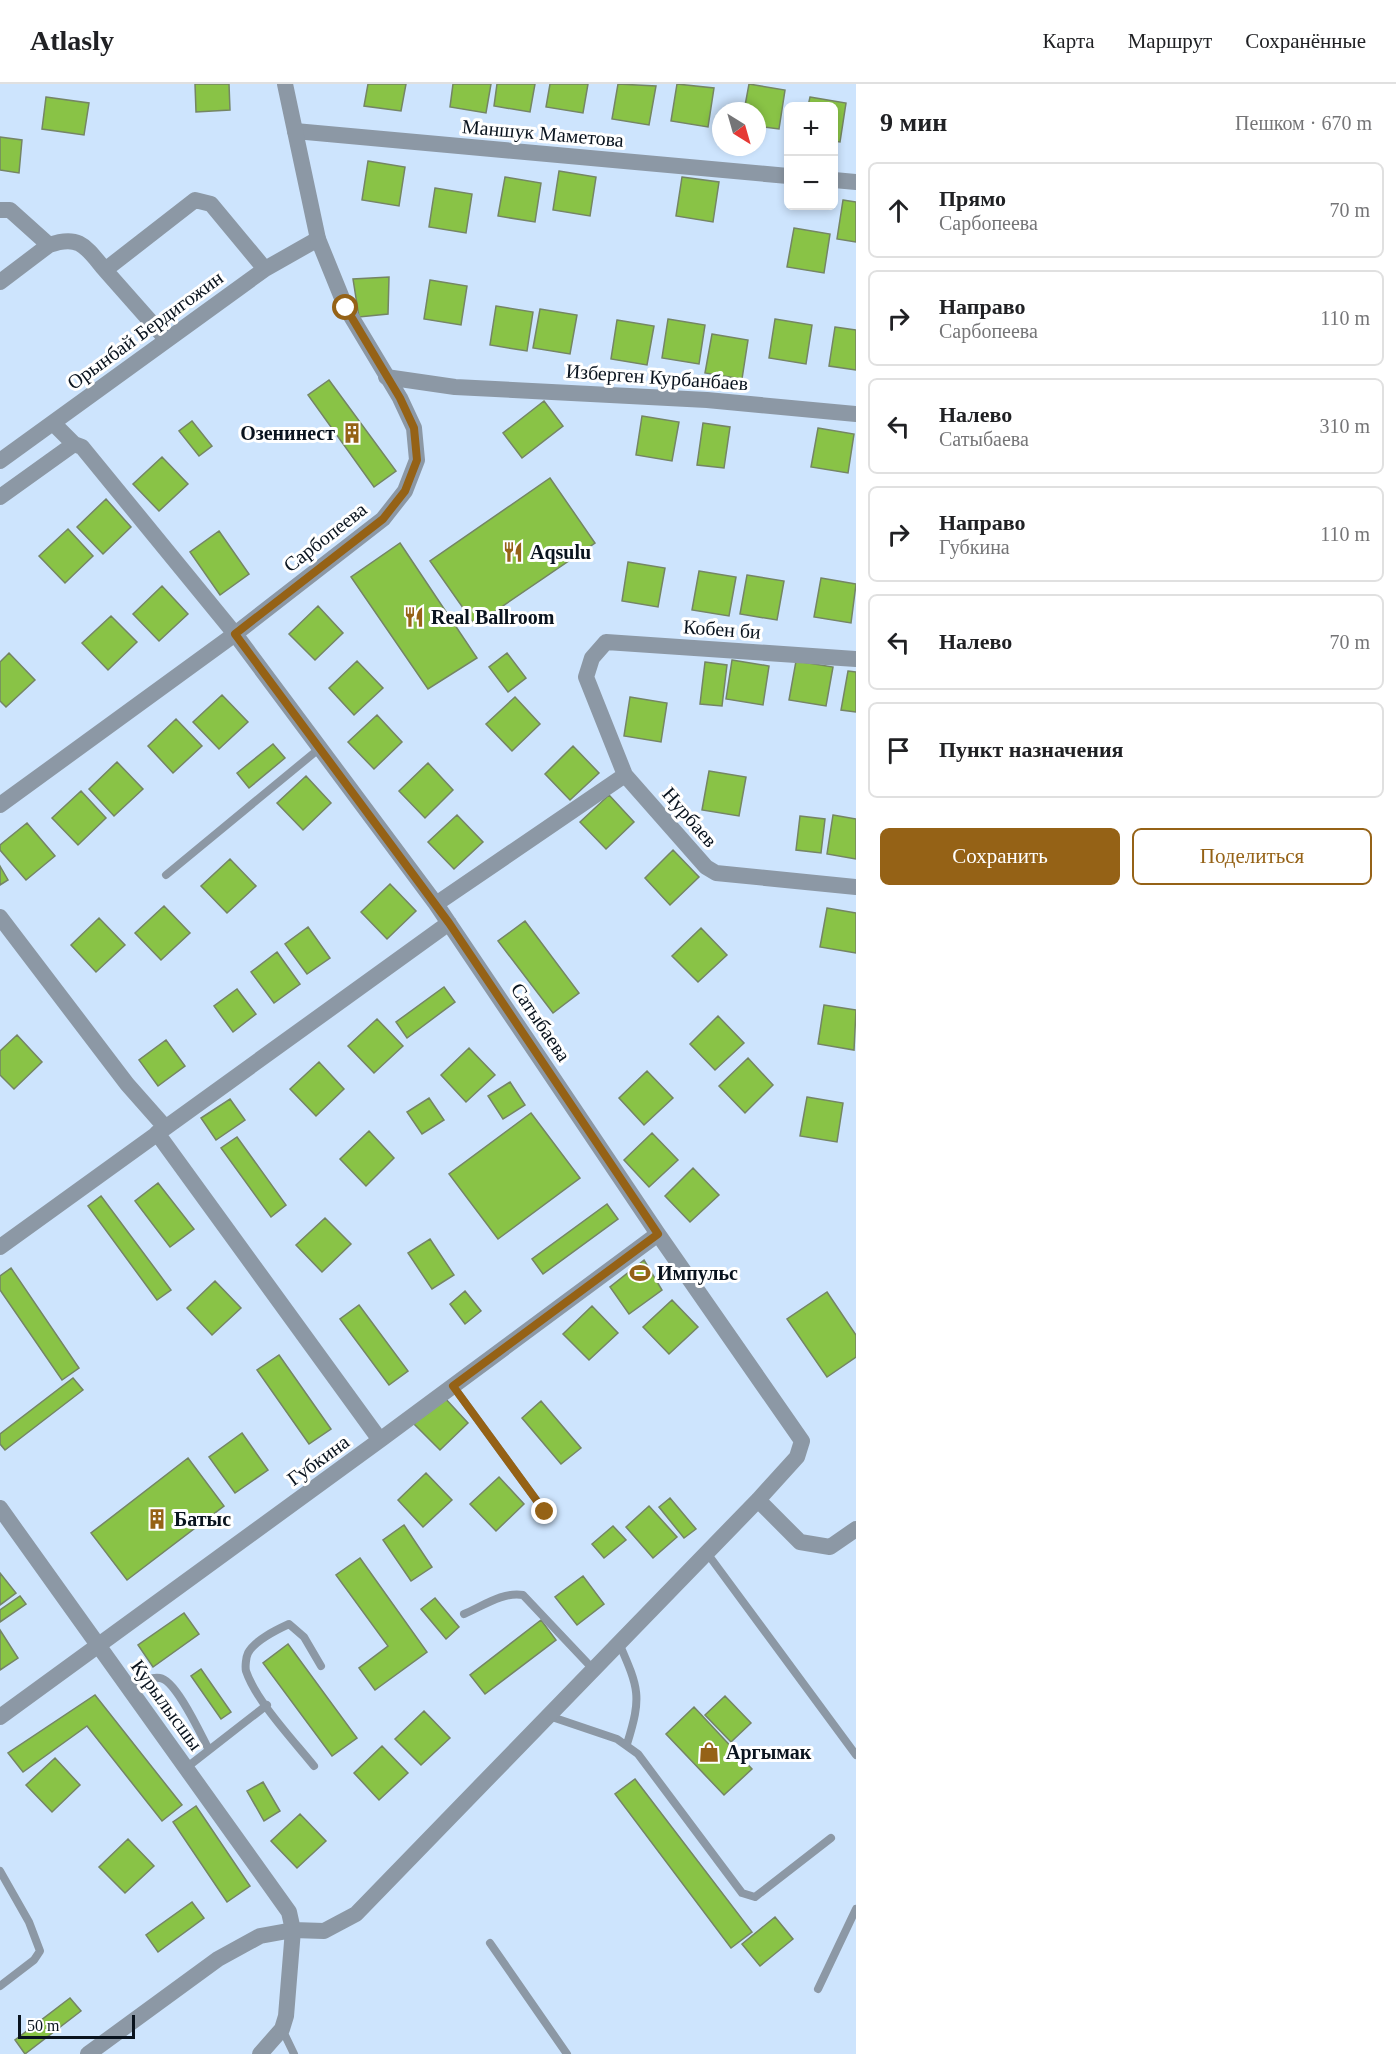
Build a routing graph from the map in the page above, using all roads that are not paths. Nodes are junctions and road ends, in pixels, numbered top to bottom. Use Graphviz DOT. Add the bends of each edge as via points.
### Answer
graph roads {
  1 [pos="285,84"];
  2 [pos="295,131"];
  3 [pos="784,176"];
  4 [pos="838,180"];
  5 [pos="856,182"];
  6 [pos="0,210"];
  7 [pos="318,239"];
  8 [pos="49,245"];
  9 [pos="265,269"];
  10 [pos="105,270"];
  11 [pos="0,282"];
  12 [pos="166,339"];
  13 [pos="386,377"];
  14 [pos="856,414"];
  15 [pos="53,423"];
  16 [pos="74,444"];
  17 [pos="0,461"];
  18 [pos="0,497"];
  19 [pos="235,634"];
  20 [pos="592,658"];
  21 [pos="856,658"];
  22 [pos="320,748"];
  23 [pos="625,775"];
  24 [pos="0,805"];
  25 [pos="166,875"];
  26 [pos="856,887"];
  27 [pos="435,904"];
  28 [pos="0,917"];
  29 [pos="449,923"];
  30 [pos="161,1130"];
  31 [pos="658,1234"];
  32 [pos="0,1247"];
  33 [pos="453,1386"];
  34 [pos="380,1440"];
  35 [pos="758,1500"];
  36 [pos="0,1508"];
  37 [pos="545,1512"];
  38 [pos="856,1529"];
  39 [pos="707,1552"];
  40 [pos="464,1614"];
  41 [pos="619,1643"];
  42 [pos="99,1646"];
  43 [pos="321,1666"];
  44 [pos="593,1670"];
  45 [pos="130,1689"];
  46 [pos="267,1705"];
  47 [pos="549,1715"];
  48 [pos="0,1717"];
  49 [pos="627,1744"];
  50 [pos="209,1750"];
  51 [pos="856,1755"];
  52 [pos="314,1766"];
  53 [pos="186,1768"];
  54 [pos="831,1838"];
  55 [pos="0,1871"];
  56 [pos="856,1909"];
  57 [pos="293,1930"];
  58 [pos="490,1943"];
  59 [pos="0,1986"];
  60 [pos="818,1989"];
  61 [pos="282,2029"];
  62 [pos="88,2054"];
  63 [pos="260,2054"];
  64 [pos="294,2054"];
  65 [pos="567,2054"];
  1 -- 2 [label="street, Сарбопеева"];
  2 -- 3 [label="street, Маншук Маметова"];
  2 -- 7 [label="street, Сарбопеева"];
  4 -- 5 [label="street"];
  6 -- 8 [label="street" via="10,210"];
  7 -- 9 [label="street, Орынбай Бердигожин"];
  7 -- 13 [label="street, Сарбопеева" via="346,308"];
  8 -- 10 [label="street" via="66,239 84,244"];
  8 -- 11 [label="street"];
  9 -- 10 [label="street" via="211,204 195,200"];
  9 -- 12 [label="street, Орынбай Бердигожин"];
  10 -- 12 [label="street"];
  12 -- 15 [label="street, Орынбай Бердигожин"];
  13 -- 14 [label="street, Изберген Курбанбаев" via="455,387 707,400"];
  13 -- 19 [label="street, Сарбопеева" via="414,428 417,460 405,491 383,519"];
  15 -- 16 [label="street, Сатыбаева"];
  15 -- 17 [label="street, Орынбай Бердигожин"];
  16 -- 18 [label="street"];
  16 -- 19 [label="street, Сатыбаева" via="82,447"];
  19 -- 22 [label="street, Сатыбаева"];
  19 -- 24 [label="street, Сарбопеева"];
  20 -- 21 [label="street, Кобен би" via="606,642"];
  20 -- 23 [label="street, Нурбаев" via="586,677"];
  22 -- 25 [label="lane"];
  22 -- 27 [label="street, Сатыбаева"];
  23 -- 26 [label="street, Нурбаев" via="706,867 716,873"];
  23 -- 27 [label="street"];
  27 -- 29 [label="street, Сатыбаева"];
  28 -- 30 [label="street"];
  29 -- 30 [label="street"];
  29 -- 31 [label="street, Сатыбаева"];
  30 -- 32 [label="street"];
  30 -- 34 [label="street"];
  31 -- 33 [label="street, Губкина"];
  31 -- 35 [label="street, Сатыбаева" via="802,1441 797,1457"];
  33 -- 34 [label="street, Губкина"];
  33 -- 37 [label="lane"];
  34 -- 42 [label="street, Губкина"];
  35 -- 38 [label="street" via="800,1542 830,1547"];
  35 -- 39 [label="street"];
  36 -- 42 [label="street, Курылысшы"];
  39 -- 41 [label="street"];
  39 -- 51 [label="lane"];
  40 -- 44 [label="lane" via="514,1593 523,1595"];
  41 -- 44 [label="street"];
  41 -- 49 [label="lane" via="637,1684 638,1701"];
  42 -- 45 [label="street, Курылысшы"];
  42 -- 48 [label="street, Губкина"];
  43 -- 46 [label="lane" via="304,1638 289,1624 275,1630 248,1654 245,1670"];
  44 -- 47 [label="street"];
  45 -- 50 [label="lane" via="149,1679 167,1681"];
  45 -- 53 [label="street, Курылысшы"];
  46 -- 50 [label="lane"];
  46 -- 52 [label="lane"];
  47 -- 49 [label="lane"];
  47 -- 57 [label="street" via="356,1914 324,1931"];
  49 -- 54 [label="lane" via="742,1893 756,1897"];
  50 -- 53 [label="lane"];
  53 -- 57 [label="street, Курылысшы" via="289,1912"];
  55 -- 59 [label="lane" via="29,1922 40,1951"];
  56 -- 60 [label="lane"];
  57 -- 61 [label="street"];
  57 -- 62 [label="street" via="260,1936 219,1959"];
  58 -- 65 [label="lane"];
  61 -- 63 [label="street"];
  61 -- 64 [label="lane"];
}
